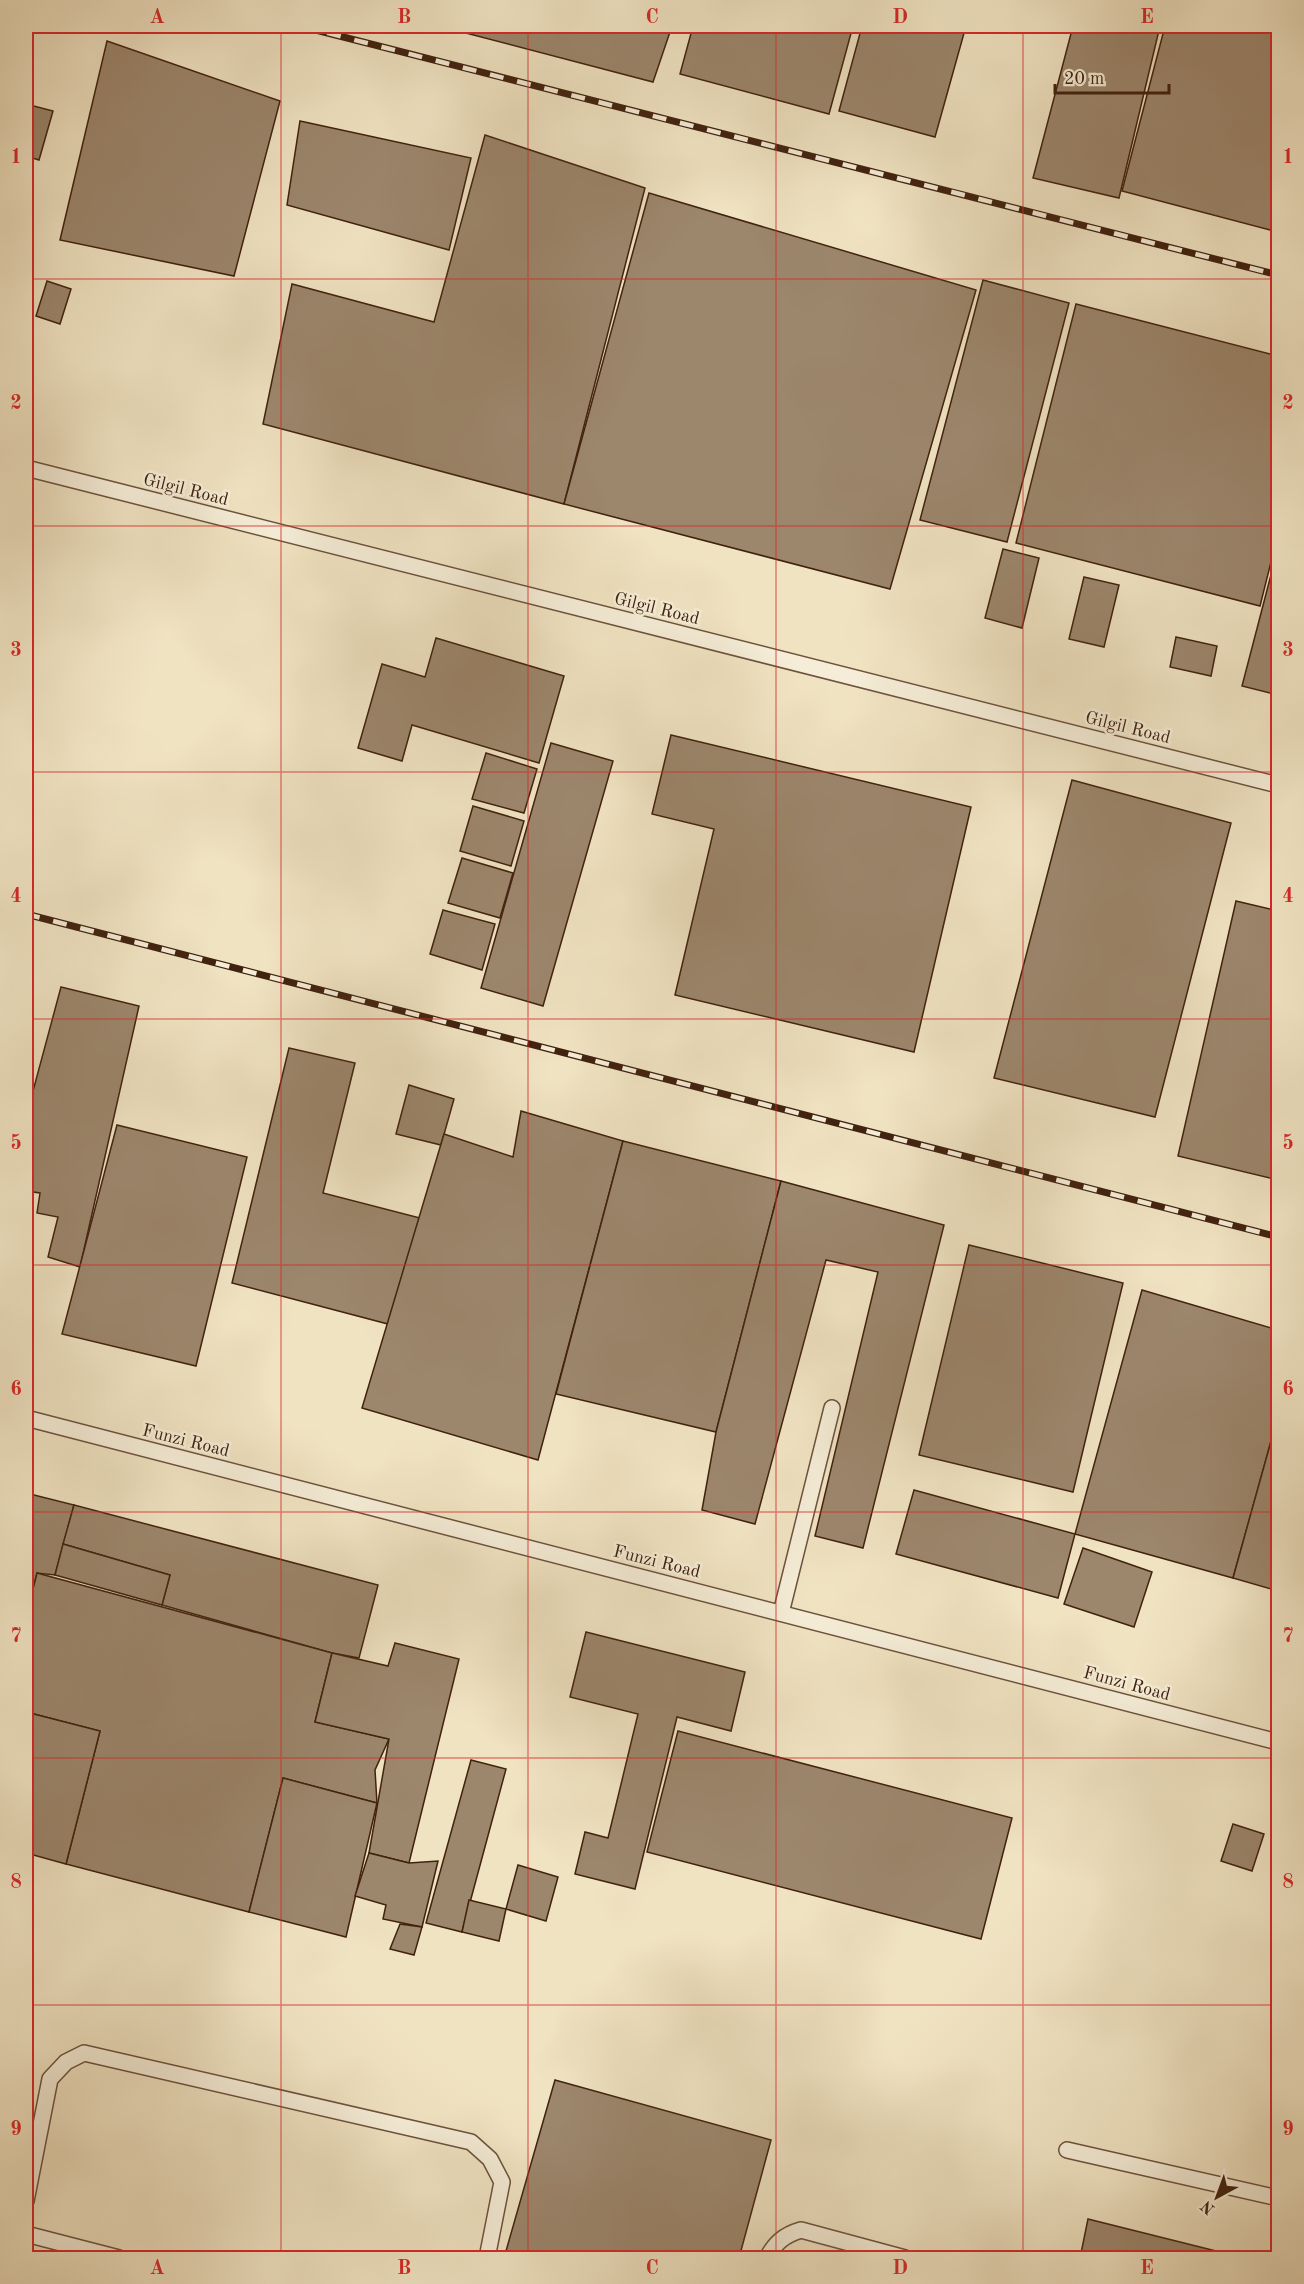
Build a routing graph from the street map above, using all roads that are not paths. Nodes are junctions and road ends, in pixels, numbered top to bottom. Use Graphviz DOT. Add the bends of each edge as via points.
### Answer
graph roads {
  1 [pos="26,468"];
  2 [pos="1278,785"];
  3 [pos="832,1408"];
  4 [pos="26,1418"];
  5 [pos="781,1613"];
  6 [pos="1278,1742"];
  7 [pos="1067,2150"];
  8 [pos="1278,2198"];
  9 [pos="26,2201"];
  10 [pos="26,2234"];
  11 [pos="119,2259"];
  12 [pos="487,2259"];
  13 [pos="767,2259"];
  14 [pos="905,2259"];
  1 -- 2 [label="lane, Gilgil Road"];
  3 -- 5 [label="lane"];
  4 -- 5 [label="lane, Funzi Road"];
  5 -- 6 [label="lane, Funzi Road"];
  7 -- 8 [label="lane"];
  9 -- 12 [label="lane" via="50,2079 66,2062 84,2053 471,2142 490,2159 502,2182"];
  10 -- 11 [label="lane"];
  13 -- 14 [label="lane" via="774,2246 801,2230"];
}
